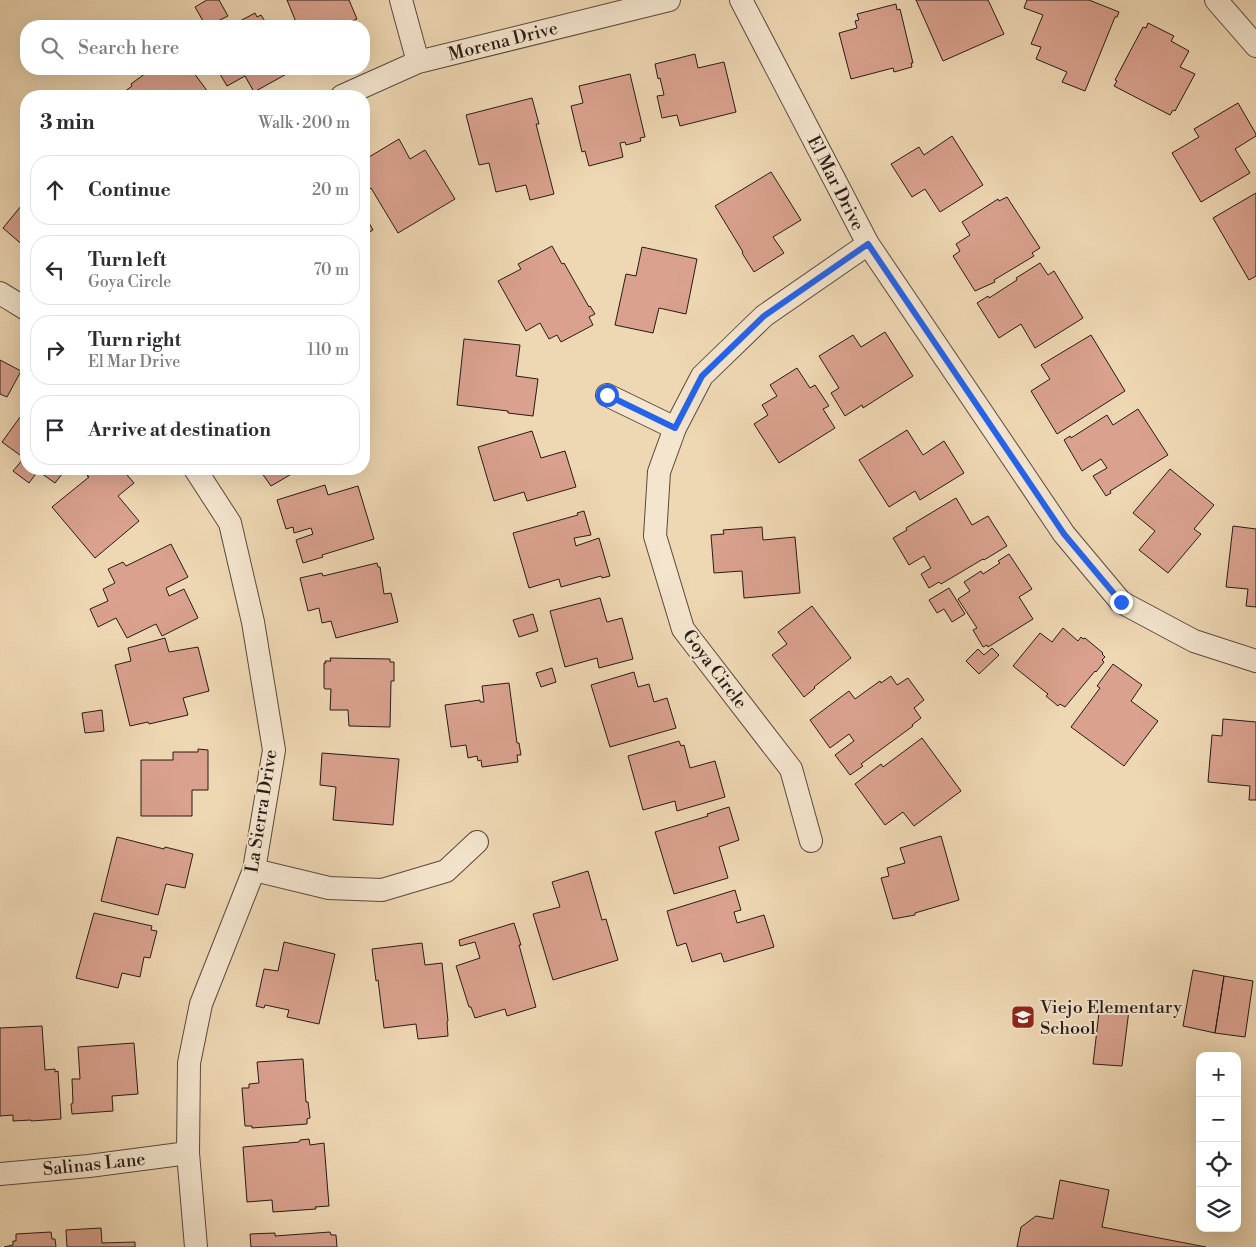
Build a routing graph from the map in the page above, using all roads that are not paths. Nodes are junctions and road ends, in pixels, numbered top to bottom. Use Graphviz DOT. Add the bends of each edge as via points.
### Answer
graph roads {
  1 [pos="401,0"];
  2 [pos="669,0"];
  3 [pos="741,0"];
  4 [pos="1216,0"];
  5 [pos="1256,46"];
  6 [pos="418,62"];
  7 [pos="355,90"];
  8 [pos="868,244"];
  9 [pos="0,293"];
  10 [pos="20,305"];
  11 [pos="607,395"];
  12 [pos="675,428"];
  13 [pos="199,475"];
  14 [pos="1256,661"];
  15 [pos="811,841"];
  16 [pos="477,842"];
  17 [pos="254,870"];
  18 [pos="188,1153"];
  19 [pos="0,1174"];
  20 [pos="196,1247"];
  1 -- 6 [label="street"];
  2 -- 6 [label="street, Morena Drive"];
  3 -- 8 [label="street, El Mar Drive"];
  4 -- 5 [label="street"];
  6 -- 7 [label="street, Morena Drive"];
  8 -- 12 [label="street, Goya Circle" via="764,316 702,376"];
  8 -- 14 [label="street, El Mar Drive" via="1064,534 1121,602 1194,641"];
  9 -- 10 [label="street"];
  11 -- 12 [label="street"];
  12 -- 15 [label="street, Goya Circle" via="660,472 655,536 683,630 791,769"];
  13 -- 17 [label="street, La Sierra Drive" via="230,524 253,622 274,750"];
  16 -- 17 [label="street" via="446,871 382,890 329,888"];
  17 -- 18 [label="street, La Sierra Drive" via="200,1004 189,1063"];
  18 -- 19 [label="street, Salinas Lane"];
  18 -- 20 [label="street, La Sierra Drive"];
}
